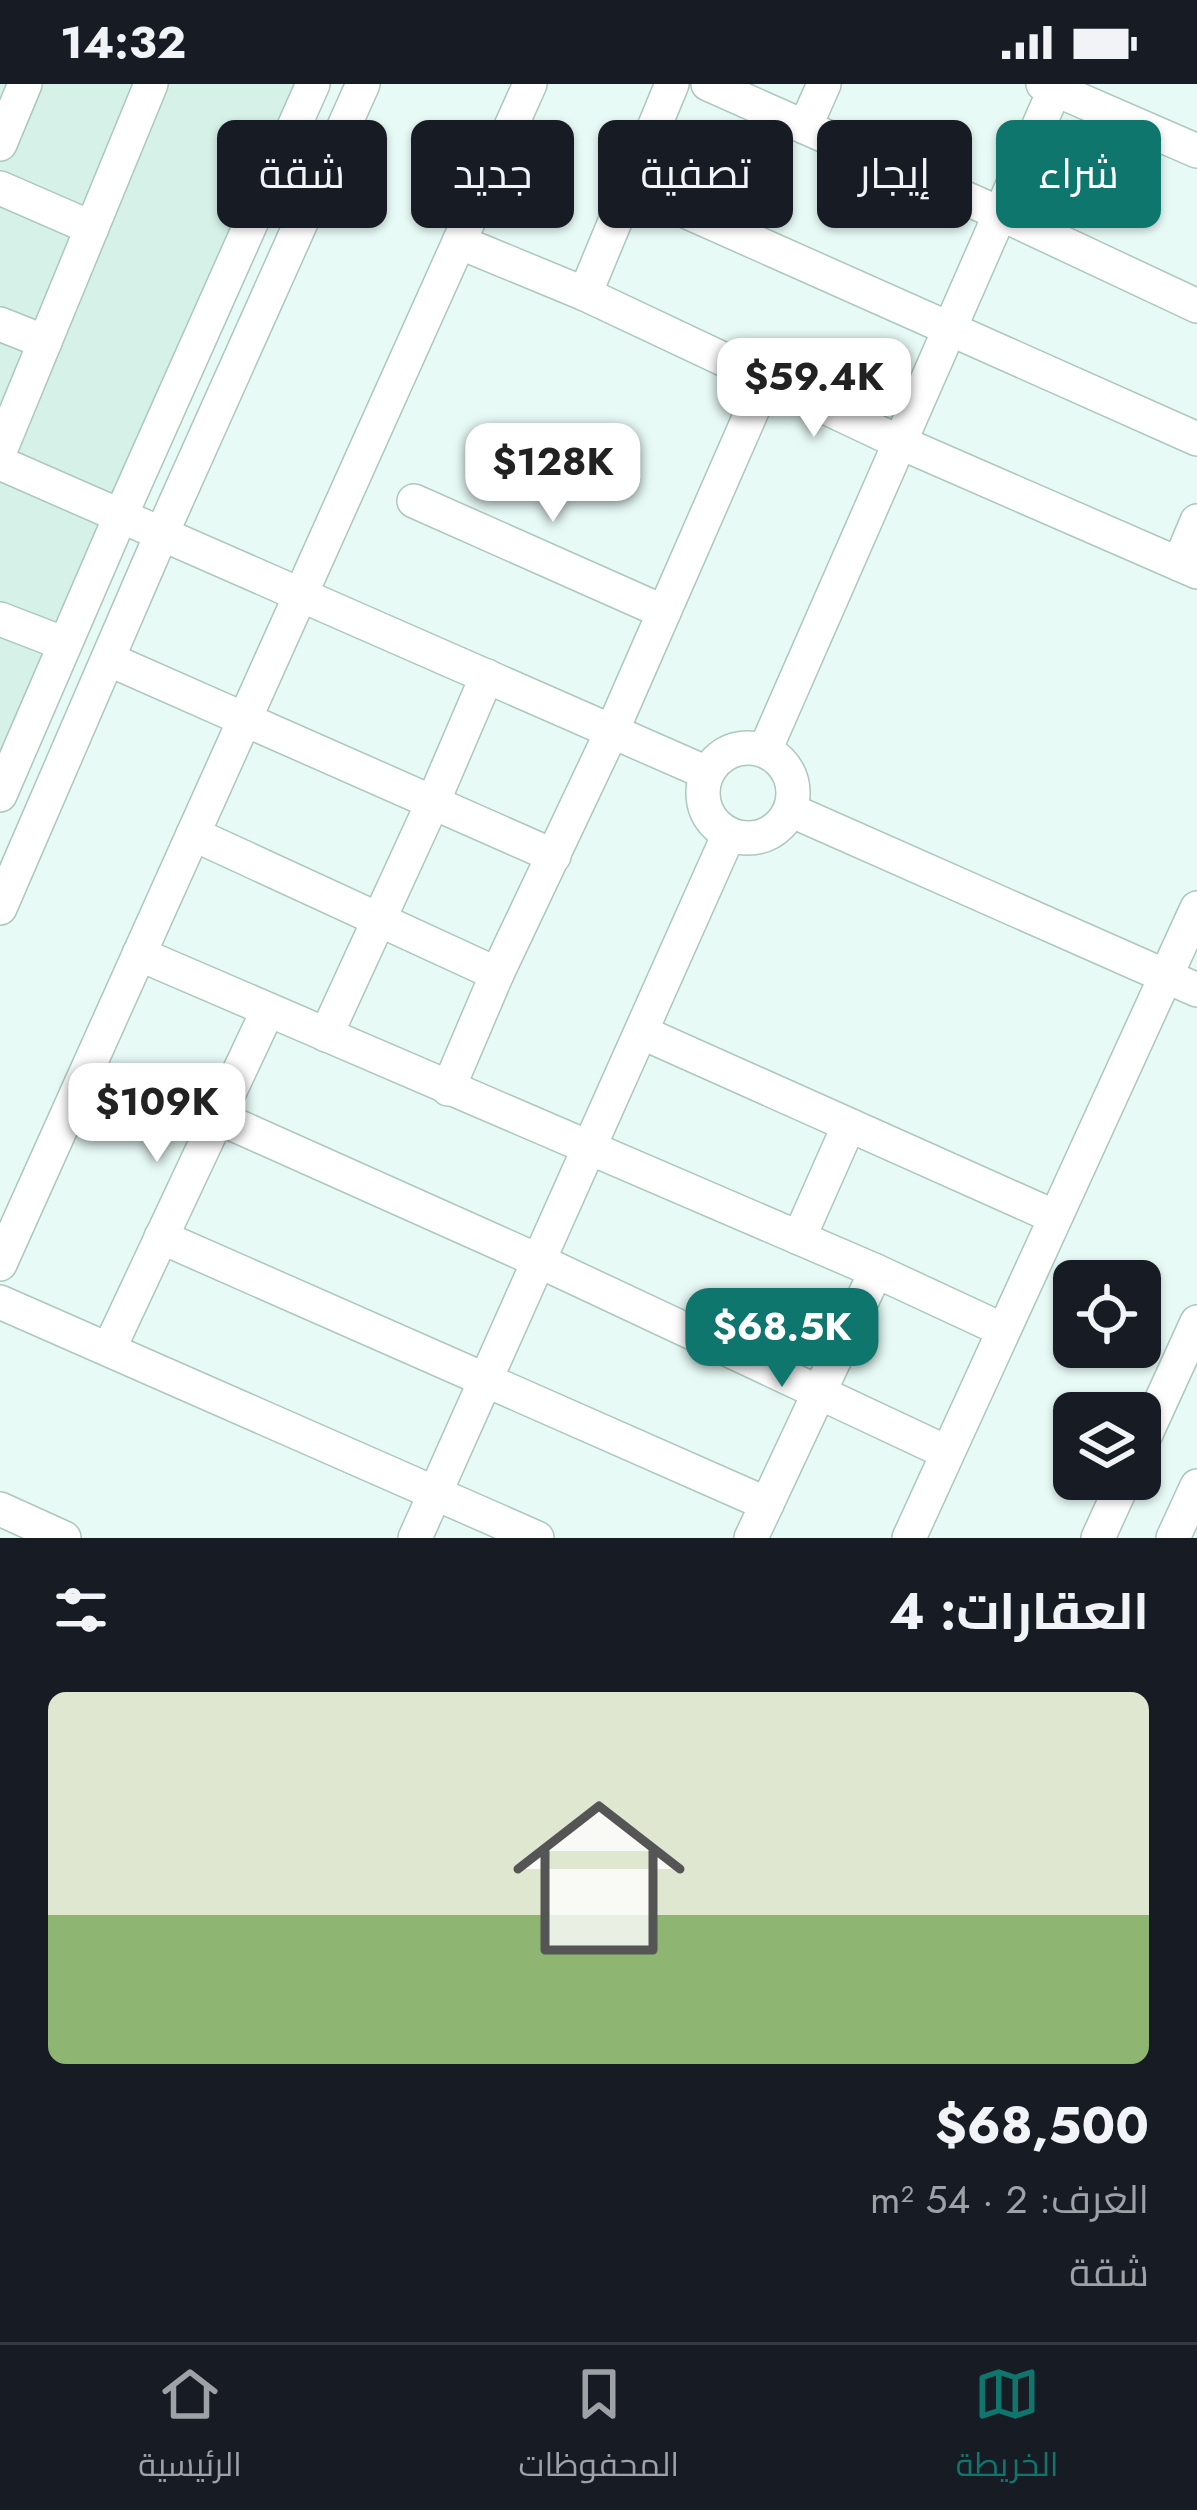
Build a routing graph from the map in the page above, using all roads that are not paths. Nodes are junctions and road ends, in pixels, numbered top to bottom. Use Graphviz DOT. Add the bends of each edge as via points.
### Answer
graph roads {
  1 [pos="25,84"];
  2 [pos="152,84"];
  3 [pos="313,84"];
  4 [pos="363,84"];
  5 [pos="530,84"];
  6 [pos="672,84"];
  7 [pos="708,84"];
  8 [pos="824,84"];
  9 [pos="1052,86"];
  10 [pos="657,120"];
  11 [pos="1038,120"];
  12 [pos="806,127"];
  13 [pos="0,144"];
  14 [pos="1197,151"];
  15 [pos="0,188"];
  16 [pos="996,212"];
  17 [pos="996,223"];
  18 [pos="92,228"];
  19 [pos="612,228"];
  20 [pos="723,228"];
  21 [pos="1030,228"];
  22 [pos="459,242"];
  23 [pos="584,294"];
  24 [pos="1197,306"];
  25 [pos="0,324"];
  26 [pos="948,328"];
  27 [pos="45,342"];
  28 [pos="766,379"];
  29 [pos="1197,439"];
  30 [pos="899,442"];
  31 [pos="0,451"];
  32 [pos="0,463"];
  33 [pos="414,501"];
  34 [pos="121,514"];
  35 [pos="1197,521"];
  36 [pos="162,532"];
  37 [pos="1188,568"];
  38 [pos="301,594"];
  39 [pos="664,612"];
  40 [pos="0,619"];
  41 [pos="65,644"];
  42 [pos="108,658"];
  43 [pos="487,676"];
  44 [pos="244,720"];
  45 [pos="612,730"];
  46 [pos="765,750"];
  47 [pos="707,772"];
  48 [pos="0,795"];
  49 [pos="433,802"];
  50 [pos="790,810"];
  51 [pos="193,834"];
  52 [pos="729,834"];
  53 [pos="554,856"];
  54 [pos="0,908"];
  55 [pos="1197,908"];
  56 [pos="379,921"];
  57 [pos="139,955"];
  58 [pos="497,974"];
  59 [pos="1182,984"];
  60 [pos="268,1010"];
  61 [pos="641,1032"];
  62 [pos="326,1035"];
  63 [pos="448,1089"];
  64 [pos="217,1117"];
  65 [pos="849,1125"];
  66 [pos="590,1148"];
  67 [pos="1055,1217"];
  68 [pos="161,1237"];
  69 [pos="799,1238"];
  70 [pos="539,1261"];
  71 [pos="0,1264"];
  72 [pos="875,1271"];
  73 [pos="0,1302"];
  74 [pos="1197,1322"];
  75 [pos="1003,1330"];
  76 [pos="109,1349"];
  77 [pos="486,1378"];
  78 [pos="819,1393"];
  79 [pos="1161,1401"];
  80 [pos="946,1452"];
  81 [pos="1197,1486"];
  82 [pos="435,1493"];
  83 [pos="1115,1500"];
  84 [pos="767,1504"];
  85 [pos="0,1510"];
  86 [pos="64,1538"];
  87 [pos="415,1538"];
  88 [pos="537,1538"];
  89 [pos="751,1538"];
  90 [pos="909,1538"];
  91 [pos="1098,1538"];
  92 [pos="1173,1538"];
  1 -- 13 [label="street"];
  2 -- 18 [label="street"];
  3 -- 34 [label="street"];
  4 -- 36 [label="street"];
  5 -- 22 [label="street"];
  6 -- 10 [label="street"];
  7 -- 12 [label="street"];
  8 -- 12 [label="street"];
  9 -- 11 [label="street"];
  9 -- 14 [label="street"];
  12 -- 16 [label="street"];
  15 -- 18 [label="street"];
  17 -- 26 [label="street"];
  18 -- 27 [label="street"];
  19 -- 23 [label="street"];
  20 -- 26 [label="street"];
  21 -- 24 [label="street"];
  22 -- 23 [label="street"];
  22 -- 38 [label="street"];
  23 -- 28 [label="street"];
  25 -- 27 [label="street"];
  26 -- 29 [label="street"];
  26 -- 30 [label="street"];
  27 -- 31 [label="street"];
  28 -- 30 [label="street"];
  28 -- 39 [label="street"];
  30 -- 37 [label="street"];
  30 -- 46 [label="street"];
  32 -- 34 [label="street"];
  33 -- 39 [label="street"];
  34 -- 36 [label="street"];
  34 -- 41 [label="street"];
  35 -- 37 [label="street"];
  36 -- 38 [label="street"];
  36 -- 42 [label="street"];
  38 -- 43 [label="street"];
  38 -- 44 [label="street"];
  39 -- 45 [label="street"];
  40 -- 41 [label="street"];
  41 -- 48 [label="street"];
  42 -- 44 [label="street"];
  42 -- 54 [label="street"];
  43 -- 45 [label="street"];
  43 -- 49 [label="street"];
  44 -- 49 [label="street"];
  44 -- 51 [label="street"];
  45 -- 47 [label="street"];
  45 -- 53 [label="street"];
  46 -- 47 [label="street" via="731,750"];
  46 -- 50 [label="street" via="790,776"];
  47 -- 52 [label="street" via="705,808"];
  49 -- 53 [label="street"];
  49 -- 56 [label="street"];
  50 -- 52 [label="street" via="764,836"];
  50 -- 59 [label="street"];
  51 -- 56 [label="street"];
  51 -- 57 [label="street"];
  52 -- 61 [label="street"];
  53 -- 58 [label="street"];
  55 -- 59 [label="street"];
  56 -- 58 [label="street"];
  56 -- 62 [label="street"];
  57 -- 60 [label="street"];
  57 -- 71 [label="street"];
  58 -- 63 [label="street"];
  59 -- 67 [label="street"];
  60 -- 62 [label="street"];
  60 -- 64 [label="street"];
  61 -- 65 [label="street"];
  61 -- 66 [label="street"];
  62 -- 63 [label="street"];
  63 -- 66 [label="street"];
  64 -- 68 [label="street"];
  64 -- 70 [label="street"];
  65 -- 67 [label="street"];
  65 -- 69 [label="street"];
  66 -- 69 [label="street"];
  66 -- 70 [label="street"];
  67 -- 75 [label="street"];
  68 -- 76 [label="street"];
  68 -- 77 [label="street"];
  69 -- 72 [label="street"];
  70 -- 77 [label="street"];
  70 -- 78 [label="street"];
  72 -- 75 [label="street"];
  72 -- 78 [label="street"];
  73 -- 76 [label="street"];
  74 -- 79 [label="street"];
  75 -- 80 [label="street"];
  76 -- 82 [label="street"];
  77 -- 82 [label="street"];
  77 -- 84 [label="street"];
  78 -- 80 [label="street"];
  78 -- 84 [label="street"];
  80 -- 90 [label="street"];
  81 -- 92 [label="street"];
  82 -- 87 [label="street"];
  82 -- 88 [label="street"];
  83 -- 91 [label="street"];
  84 -- 89 [label="street"];
  85 -- 86 [label="street"];
}
